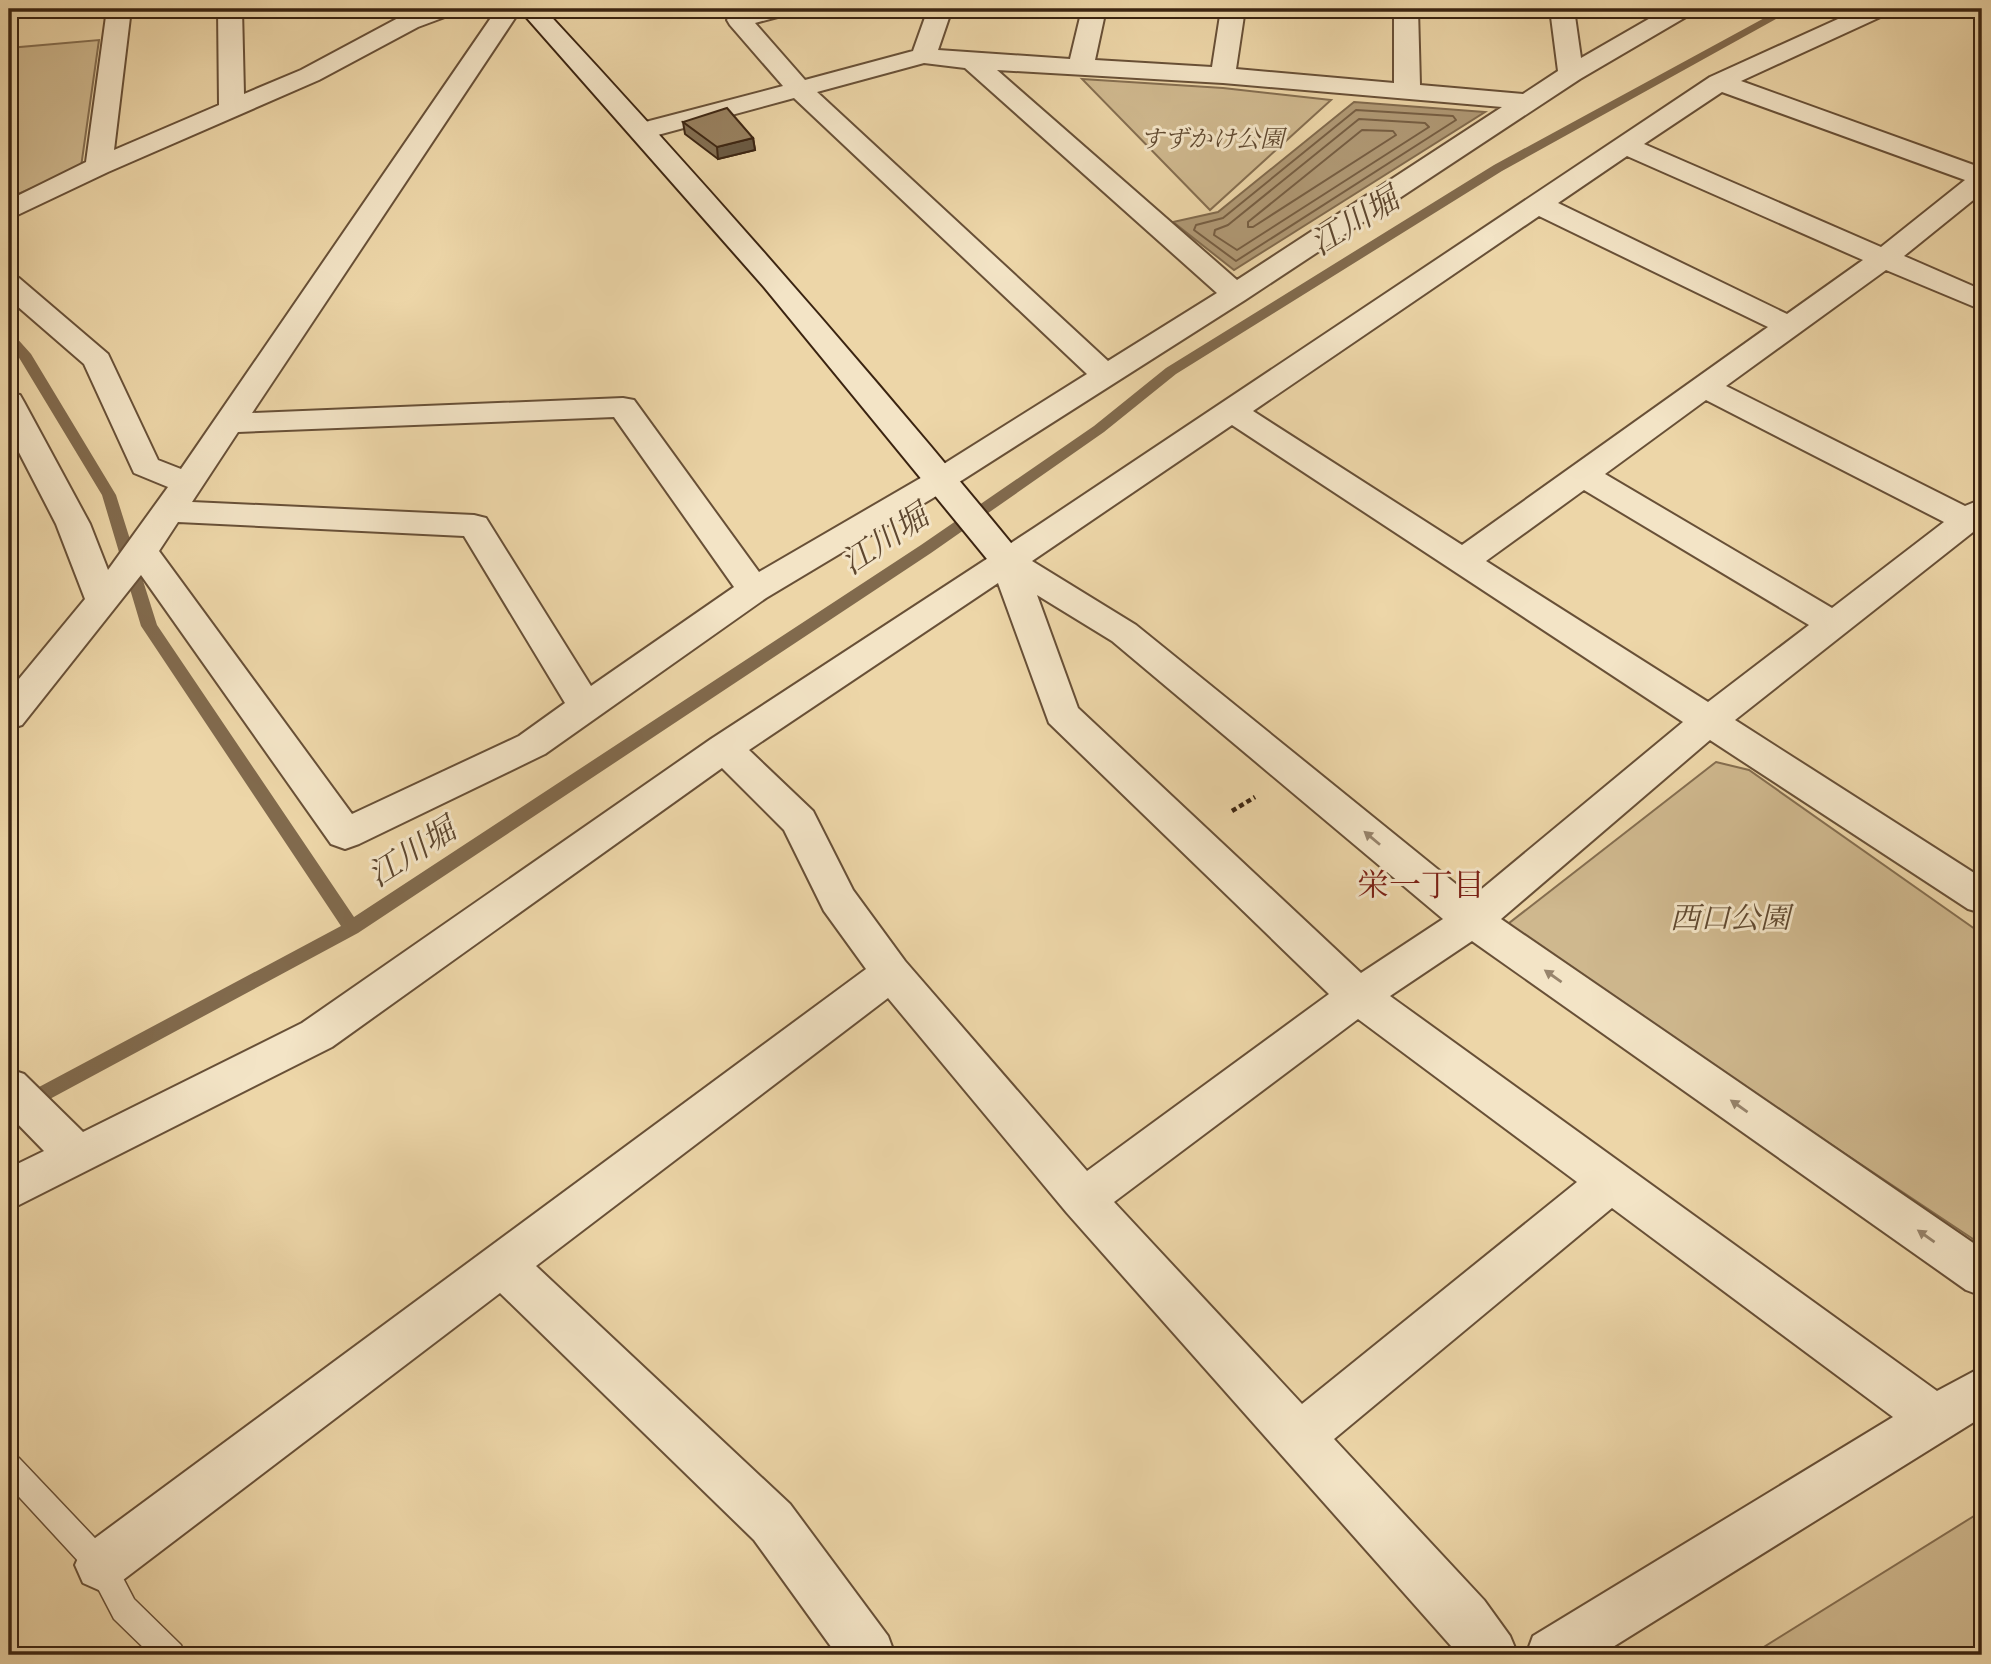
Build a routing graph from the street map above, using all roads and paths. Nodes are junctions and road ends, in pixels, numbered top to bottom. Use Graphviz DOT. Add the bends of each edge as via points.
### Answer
graph roads {
  1 [pos="119,9"];
  2 [pos="230,9"];
  3 [pos="444,9"];
  4 [pos="509,9"];
  5 [pos="531,9"];
  6 [pos="781,9"];
  7 [pos="940,9"];
  8 [pos="1094,9"];
  9 [pos="1233,9"];
  10 [pos="1406,9"];
  11 [pos="1562,9"];
  12 [pos="1684,9"];
  13 [pos="1879,9"];
  14 [pos="924,55"];
  15 [pos="972,61"];
  16 [pos="1081,67"];
  17 [pos="1571,74"];
  18 [pos="1223,75"];
  19 [pos="1720,82"];
  20 [pos="798,88"];
  21 [pos="1406,92"];
  22 [pos="1528,102"];
  23 [pos="232,109"];
  24 [pos="643,131"];
  25 [pos="1624,145"];
  26 [pos="99,166"];
  27 [pos="1980,183"];
  28 [pos="1537,204"];
  29 [pos="9,211"];
  30 [pos="1884,258"];
  31 [pos="9,285"];
  32 [pos="1235,294"];
  33 [pos="1982,301"];
  34 [pos="1788,326"];
  35 [pos="1106,376"];
  36 [pos="1704,387"];
  37 [pos="9,402"];
  38 [pos="1231,411"];
  39 [pos="229,423"];
  40 [pos="1583,475"];
  41 [pos="942,479"];
  42 [pos="189,484"];
  43 [pos="170,511"];
  44 [pos="1975,515"];
  45 [pos="142,551"];
  46 [pos="1464,560"];
  47 [pos="1007,562"];
  48 [pos="754,590"];
  49 [pos="103,601"];
  50 [pos="1833,624"];
  51 [pos="586,707"];
  52 [pos="9,716"];
  53 [pos="1707,722"];
  54 [pos="724,748"];
  55 [pos="1295,773"];
  56 [pos="1190,836"];
  57 [pos="1982,898"];
  58 [pos="1472,920"];
  59 [pos="891,973"];
  60 [pos="1358,996"];
  61 [pos="9,1087"];
  62 [pos="76,1154"];
  63 [pos="1611,1181"];
  64 [pos="9,1190"];
  65 [pos="1083,1199"];
  66 [pos="502,1264"];
  67 [pos="1982,1275"];
  68 [pos="1982,1390"];
  69 [pos="1934,1418"];
  70 [pos="1301,1436"];
  71 [pos="9,1467"];
  72 [pos="102,1565"];
  73 [pos="172,1655"];
  74 [pos="869,1655"];
  75 [pos="1492,1655"];
  76 [pos="1552,1655"];
  1 -- 26 [label="street"];
  2 -- 23 [label="street"];
  3 -- 23 [label="street"];
  4 -- 39 [label="street"];
  5 -- 24 [label="street"];
  6 -- 20 [label="street" via="739,20"];
  7 -- 14 [label="street"];
  8 -- 16 [label="street"];
  9 -- 18 [label="street"];
  10 -- 21 [label="street"];
  11 -- 17 [label="street"];
  12 -- 17 [label="street"];
  13 -- 19 [label="street"];
  14 -- 15 [label="street"];
  14 -- 20 [label="street"];
  15 -- 16 [label="street"];
  15 -- 32 [label="street"];
  16 -- 18 [label="street"];
  17 -- 22 [label="street"];
  18 -- 21 [label="street"];
  19 -- 25 [label="street"];
  19 -- 27 [label="street"];
  20 -- 24 [label="street"];
  20 -- 35 [label="street"];
  21 -- 22 [label="street"];
  22 -- 32 [label="street"];
  23 -- 26 [label="street"];
  24 -- 41 [label="street"];
  25 -- 28 [label="street"];
  25 -- 30 [label="street"];
  26 -- 29 [label="street"];
  27 -- 30 [label="street"];
  28 -- 34 [label="street"];
  28 -- 38 [label="street"];
  30 -- 33 [label="street"];
  30 -- 34 [label="street"];
  31 -- 42 [label="street" via="97,359 145,467"];
  32 -- 35 [label="street"];
  34 -- 36 [label="street"];
  35 -- 41 [label="street"];
  36 -- 40 [label="street"];
  36 -- 44 [label="street"];
  37 -- 49 [label="street" via="73,524"];
  38 -- 46 [label="street"];
  38 -- 47 [label="street"];
  39 -- 42 [label="street"];
  39 -- 48 [label="street" via="623,407"];
  40 -- 46 [label="street"];
  40 -- 50 [label="street"];
  41 -- 47 [label="street"];
  41 -- 48 [label="street"];
  42 -- 43 [label="street"];
  43 -- 45 [label="street"];
  43 -- 51 [label="street" via="474,526"];
  44 -- 50 [label="street"];
  45 -- 49 [label="street"];
  45 -- 51 [label="street" via="345,834 532,745"];
  46 -- 53 [label="street"];
  47 -- 54 [label="street"];
  47 -- 55 [label="street" via="1124,633"];
  47 -- 56 [label="street" via="1062,714"];
  48 -- 51 [label="street"];
  49 -- 52 [label="street"];
  50 -- 53 [label="street"];
  53 -- 57 [label="street"];
  53 -- 58 [label="street"];
  54 -- 59 [label="street" via="799,821 838,900"];
  54 -- 62 [label="street" via="317,1035"];
  55 -- 56 [label="path"];
  58 -- 55 [label="street, one-way"];
  56 -- 60 [label="street"];
  58 -- 60 [label="street"];
  67 -- 58 [label="street, one-way"];
  59 -- 65 [label="street"];
  59 -- 66 [label="street"];
  60 -- 63 [label="street"];
  60 -- 65 [label="street"];
  61 -- 62 [label="street"];
  62 -- 64 [label="street"];
  63 -- 69 [label="street"];
  63 -- 70 [label="street"];
  65 -- 70 [label="street"];
  66 -- 72 [label="street"];
  66 -- 74 [label="street" via="772,1522"];
  68 -- 69 [label="street"];
  69 -- 76 [label="street"];
  70 -- 75 [label="street"];
  71 -- 72 [label="lane"];
  72 -- 73 [label="lane" via="124,1609"];
}
